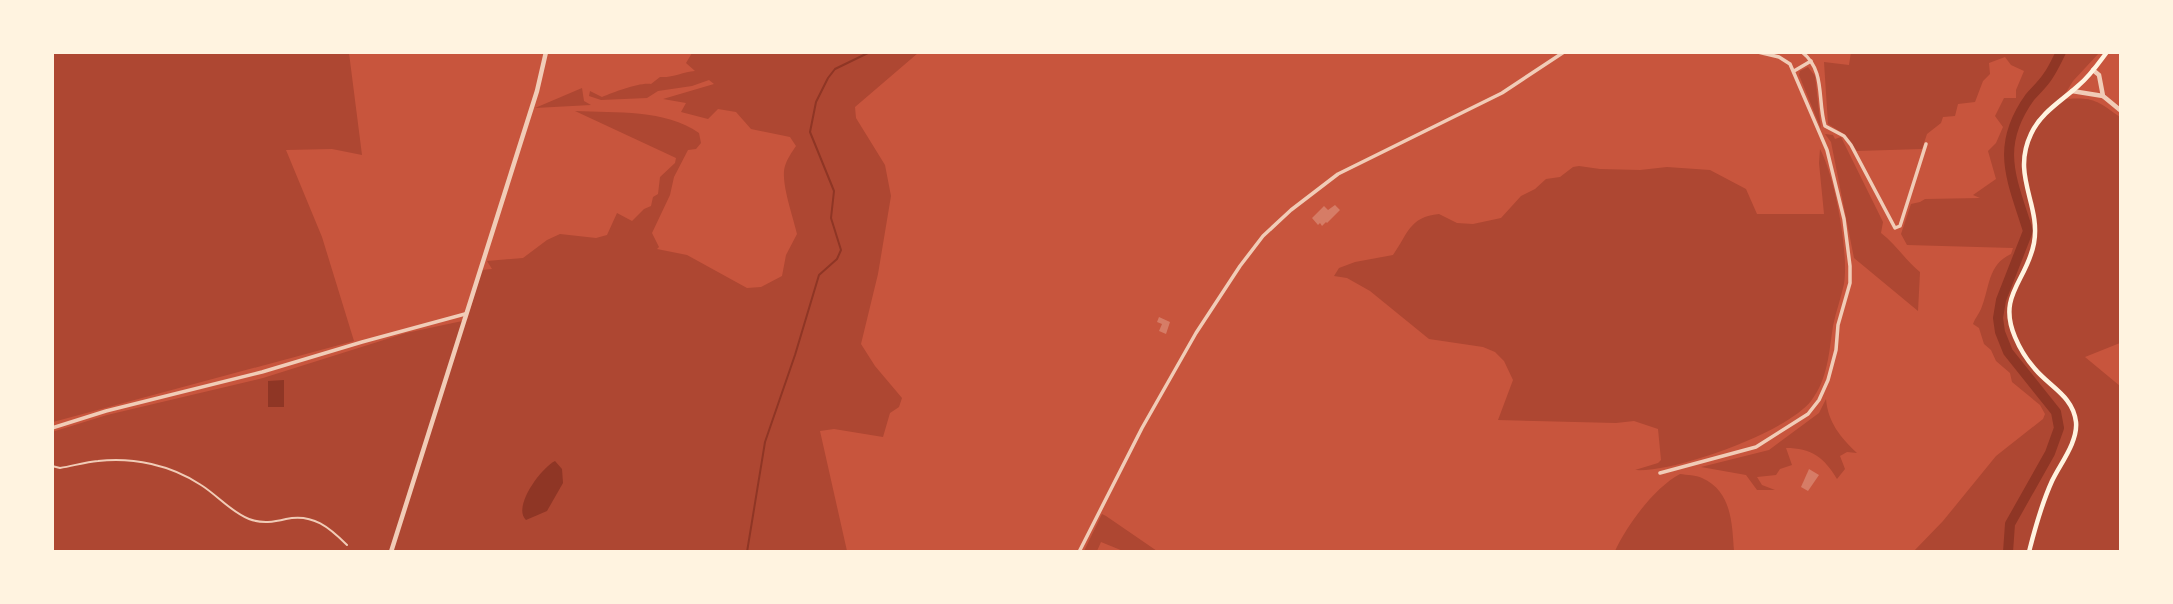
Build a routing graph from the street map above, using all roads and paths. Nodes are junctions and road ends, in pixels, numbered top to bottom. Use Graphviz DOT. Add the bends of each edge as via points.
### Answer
graph roads {
  1 [pos="546,52"];
  2 [pos="1564,52"];
  3 [pos="1758,52"];
  4 [pos="1802,52"];
  5 [pos="2107,52"];
  6 [pos="1811,61"];
  7 [pos="2094,70"];
  8 [pos="1794,71"];
  9 [pos="2072,91"];
  10 [pos="2103,96"];
  11 [pos="2120,110"];
  12 [pos="1926,144"];
  13 [pos="467,313"];
  14 [pos="52,428"];
  15 [pos="52,466"];
  16 [pos="1660,473"];
  17 [pos="347,545"];
  18 [pos="391,551"];
  19 [pos="1079,551"];
  20 [pos="2029,551"];
  1 -- 13 [label="street"];
  2 -- 19 [label="street" via="1502,93 1338,174 1263,236 1196,333"];
  3 -- 8 [label="street" via="1786,60"];
  4 -- 6 [label="street"];
  5 -- 7 [label="main road"];
  6 -- 8 [label="street"];
  6 -- 12 [label="street" via="1818,74 1825,126 1851,145 1895,228 1900,226"];
  7 -- 9 [label="main road"];
  7 -- 10 [label="street"];
  8 -- 16 [label="street" via="1827,150 1850,266 1828,380 1808,414 1756,447"];
  9 -- 10 [label="street"];
  9 -- 20 [label="main road" via="2046,113 2026,147 2025,184 2034,243 2008,304 2020,346 2036,370 2065,396 2076,421"];
  10 -- 11 [label="street"];
  13 -- 14 [label="street"];
  13 -- 18 [label="street"];
  15 -- 17 [label="lane" via="131,460 162,467 197,482 249,519 316,520"];
}
